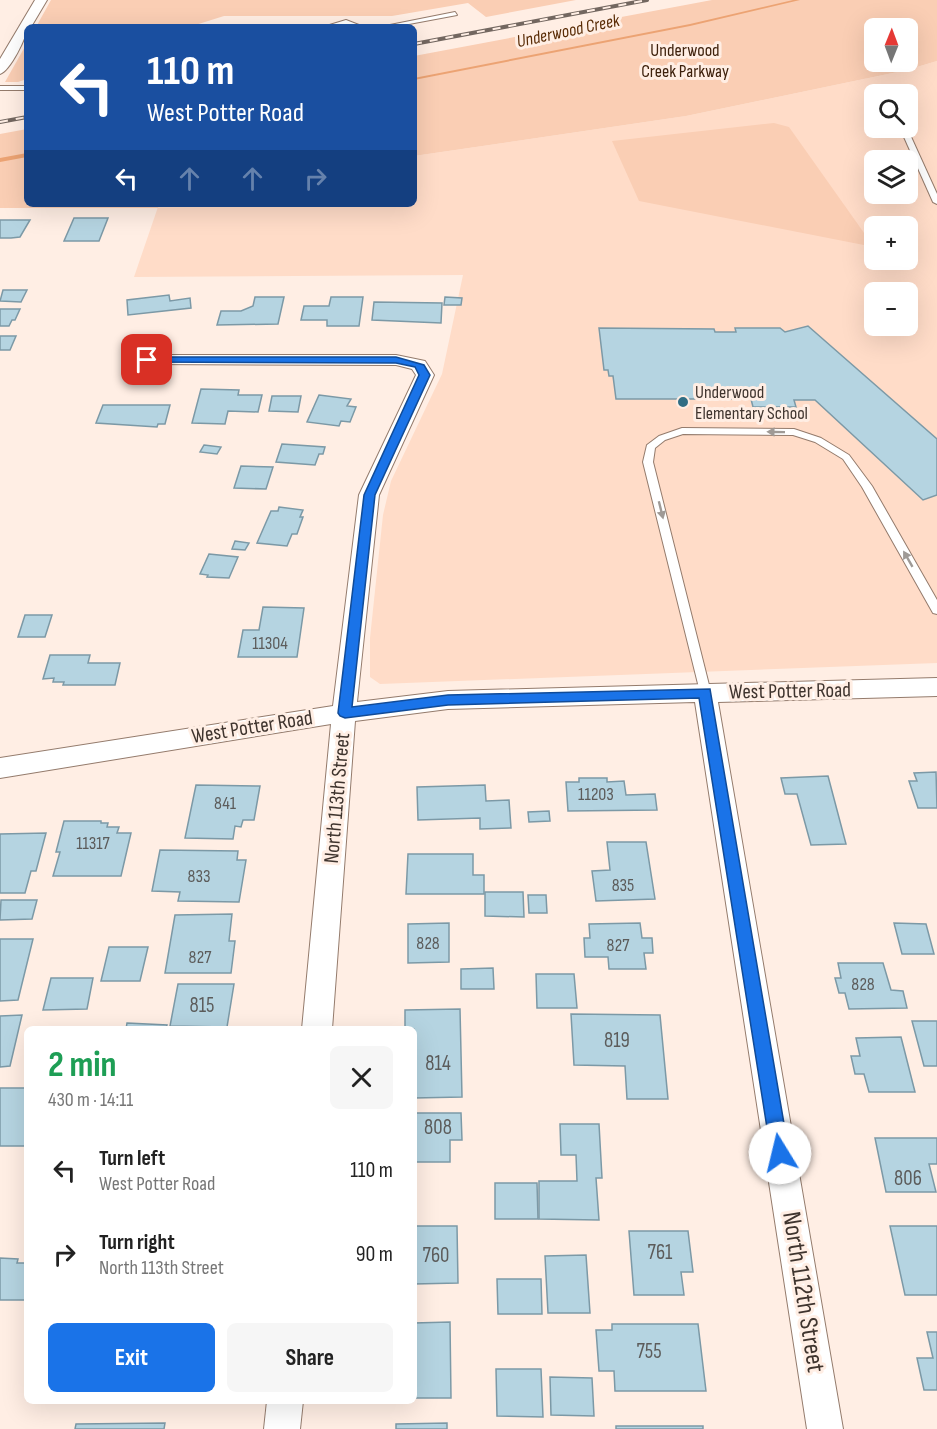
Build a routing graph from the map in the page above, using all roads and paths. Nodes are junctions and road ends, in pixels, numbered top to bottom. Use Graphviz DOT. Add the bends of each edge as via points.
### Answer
graph roads {
  1 [pos="41,0"];
  2 [pos="455,14"];
  3 [pos="27,24"];
  4 [pos="400,24"];
  5 [pos="24,29"];
  6 [pos="0,70"];
  7 [pos="0,88"];
  8 [pos="24,88"];
  9 [pos="908,138"];
  10 [pos="937,202"];
  11 [pos="147,360"];
  12 [pos="937,610"];
  13 [pos="937,687"];
  14 [pos="705,693"];
  15 [pos="345,713"];
  16 [pos="0,768"];
  17 [pos="317,1026"];
  18 [pos="285,1404"];
  19 [pos="282,1429"];
  20 [pos="825,1429"];
  1 -- 3 [label="street"];
  2 -- 4 [label="lane"];
  5 -- 6 [label="street"];
  7 -- 8 [label="lane"];
  9 -- 10 [label="lane"];
  11 -- 15 [label="street, North 113th Street" via="396,360 419,365 425,375 369,495"];
  12 -- 14 [label="lane, one-way" via="867,486 846,457 818,440 794,432 682,430 650,447 648,462"];
  13 -- 14 [label="street, West Potter Road"];
  14 -- 15 [label="street, West Potter Road" via="448,700"];
  14 -- 20 [label="street, North 112th Street"];
  15 -- 16 [label="street, West Potter Road"];
  15 -- 17 [label="street, North 113th Street"];
  18 -- 19 [label="street"];
}
